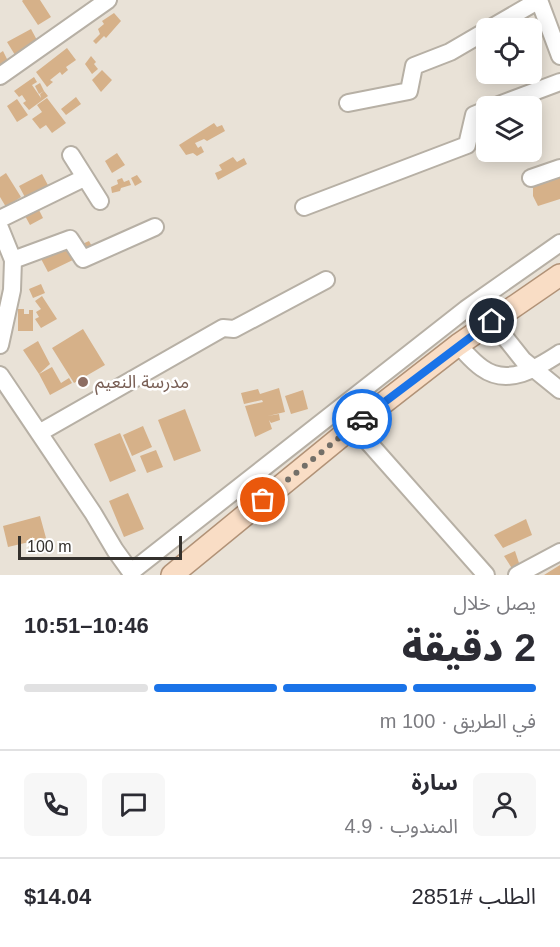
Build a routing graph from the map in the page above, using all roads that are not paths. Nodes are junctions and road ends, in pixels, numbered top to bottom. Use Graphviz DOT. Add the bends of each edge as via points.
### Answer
graph roads {
  1 [pos="108,0"];
  2 [pos="539,0"];
  3 [pos="508,18"];
  4 [pos="476,37"];
  5 [pos="560,56"];
  6 [pos="0,76"];
  7 [pos="560,82"];
  8 [pos="523,96"];
  9 [pos="348,103"];
  10 [pos="476,114"];
  11 [pos="71,155"];
  12 [pos="560,168"];
  13 [pos="84,178"];
  14 [pos="531,178"];
  15 [pos="100,201"];
  16 [pos="304,207"];
  17 [pos="0,219"];
  18 [pos="155,227"];
  19 [pos="0,228"];
  20 [pos="560,243"];
  21 [pos="13,260"];
  22 [pos="560,275"];
  23 [pos="326,280"];
  24 [pos="492,321"];
  25 [pos="0,345"];
  26 [pos="458,345"];
  27 [pos="560,353"];
  28 [pos="533,370"];
  29 [pos="0,375"];
  30 [pos="560,390"];
  31 [pos="354,426"];
  32 [pos="39,433"];
  33 [pos="560,552"];
  34 [pos="132,573"];
  35 [pos="172,575"];
  36 [pos="486,575"];
  37 [pos="517,575"];
  1 -- 6 [label="street"];
  2 -- 3 [label="street"];
  2 -- 5 [label="street"];
  4 -- 9 [label="street" via="414,66 409,91"];
  7 -- 8 [label="street"];
  10 -- 16 [label="street" via="467,145"];
  11 -- 13 [label="street"];
  12 -- 14 [label="street"];
  13 -- 15 [label="street"];
  13 -- 17 [label="street"];
  18 -- 21 [label="street" via="83,259 70,239"];
  19 -- 21 [label="street"];
  20 -- 34 [label="street" via="466,309"];
  21 -- 25 [label="street" via="12,290"];
  22 -- 24 [label="main road"];
  23 -- 32 [label="street" via="234,329 222,328"];
  24 -- 26 [label="main road"];
  24 -- 28 [label="street"];
  26 -- 28 [label="street" via="482,368 496,375"];
  26 -- 31 [label="main road"];
  27 -- 28 [label="street"];
  28 -- 30 [label="street"];
  29 -- 32 [label="street"];
  31 -- 35 [label="main road"];
  31 -- 36 [label="street"];
  32 -- 34 [label="street"];
  33 -- 37 [label="street"];
}
